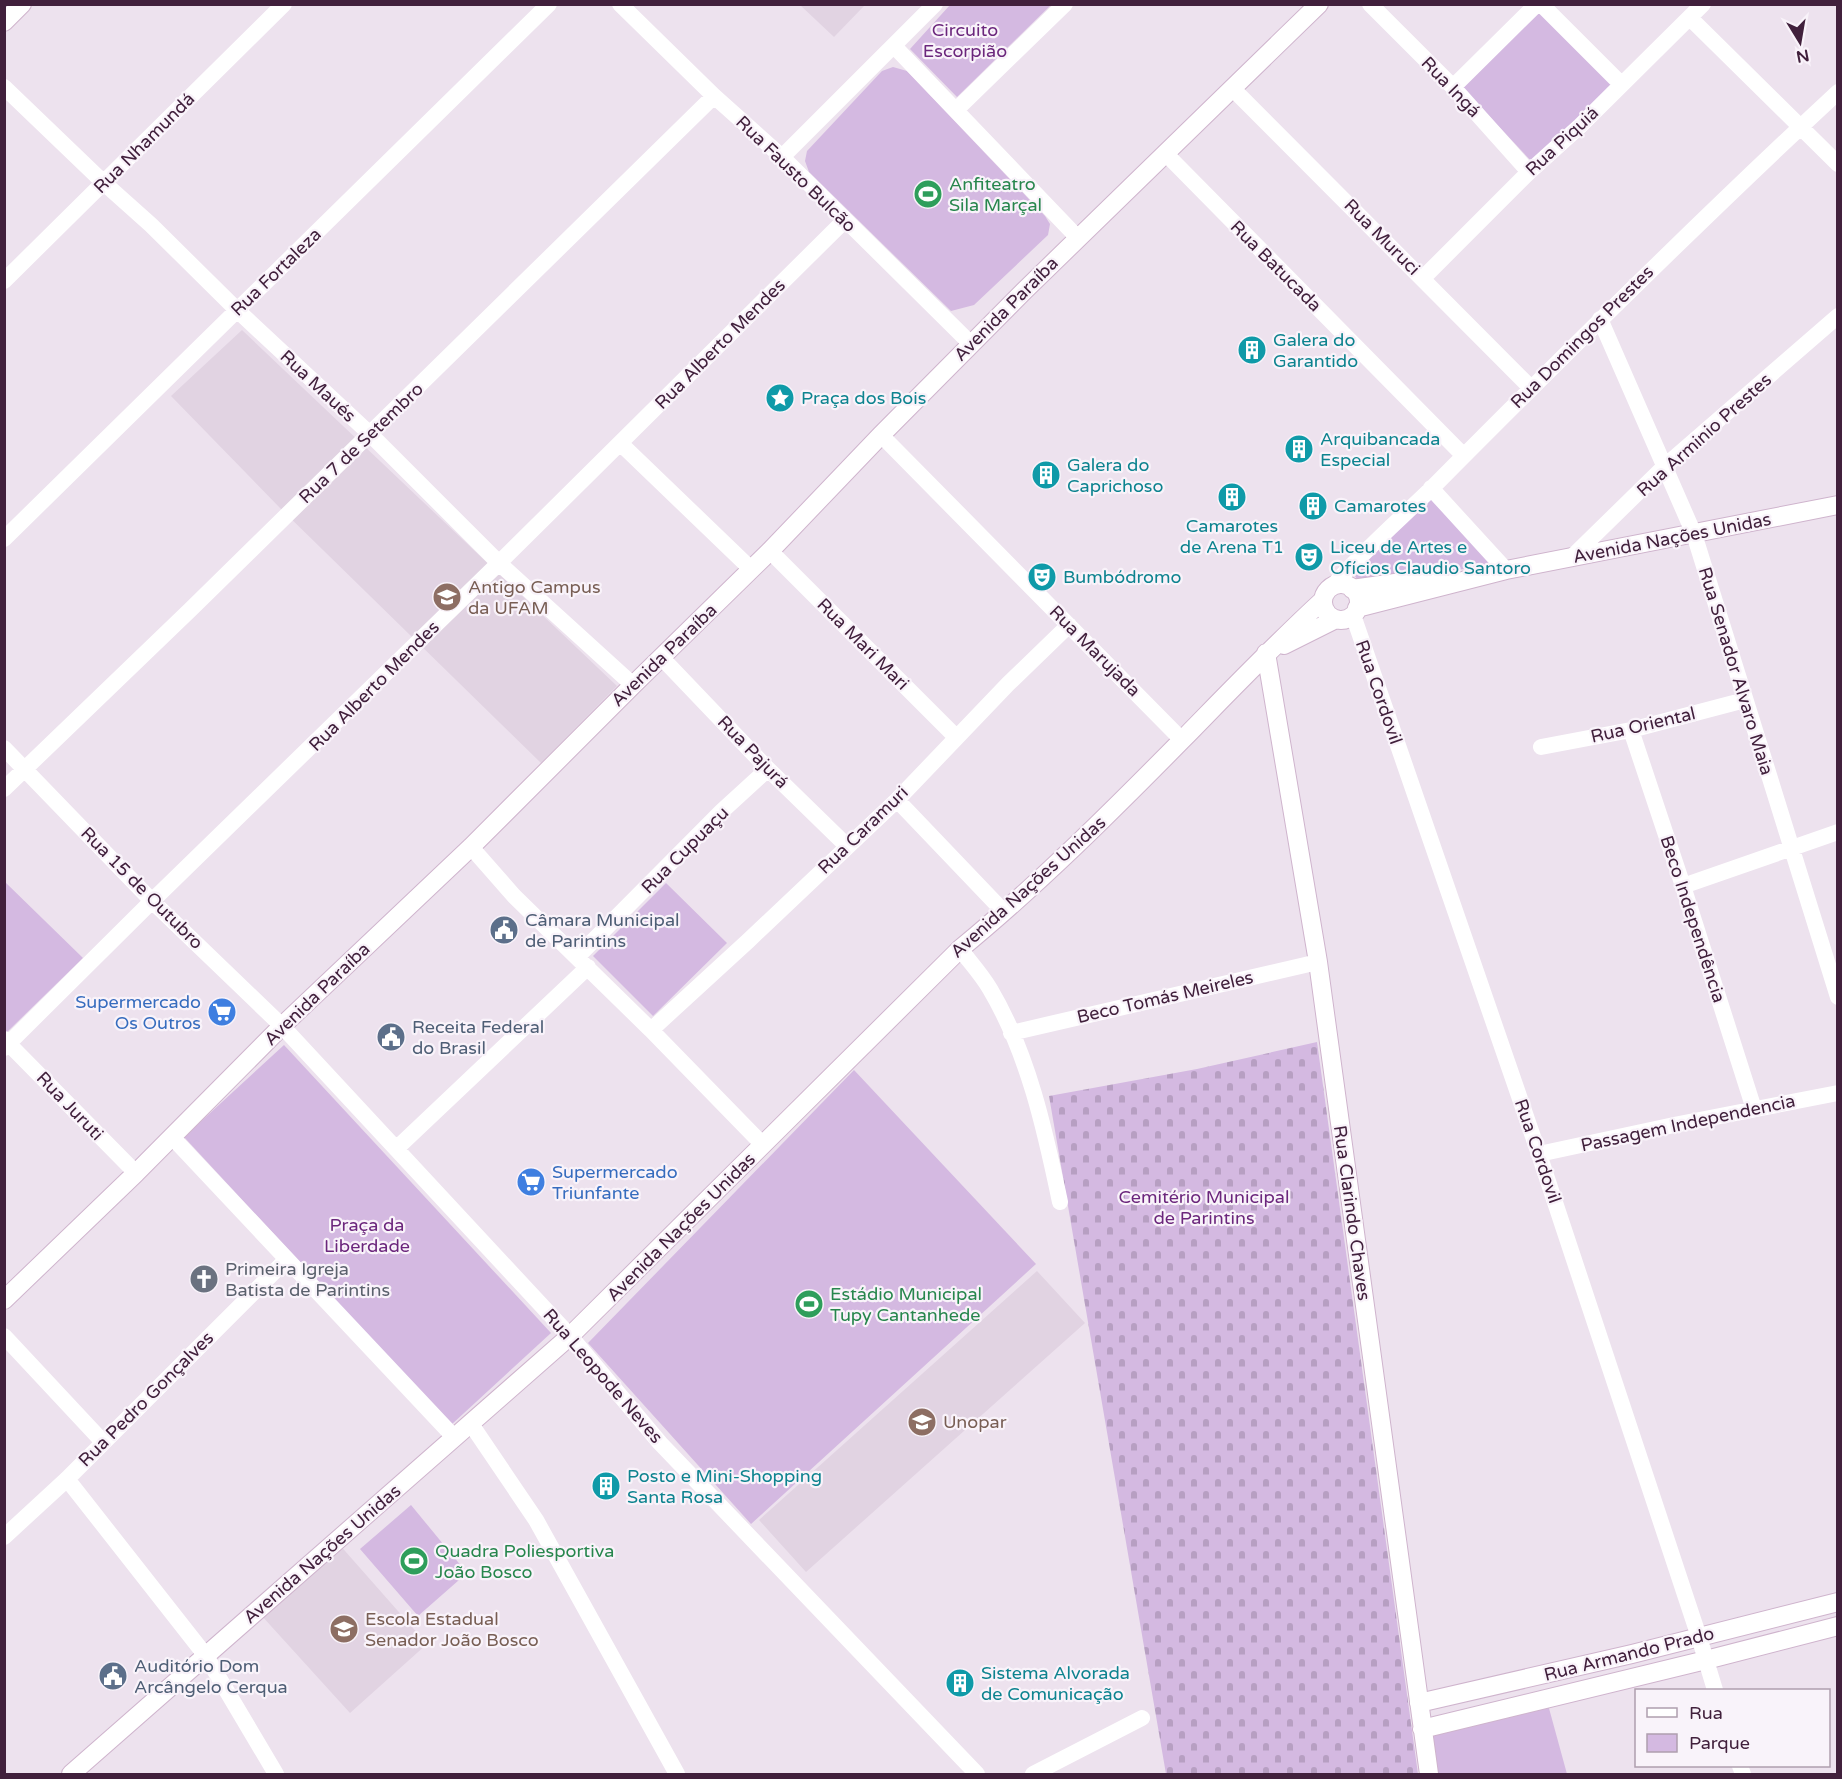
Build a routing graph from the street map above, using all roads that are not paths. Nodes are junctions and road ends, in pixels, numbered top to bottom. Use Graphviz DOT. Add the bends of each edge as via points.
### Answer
graph roads {
  1 [pos="22,4"];
  2 [pos="284,4"];
  3 [pos="549,4"];
  4 [pos="620,4"];
  5 [pos="935,4"];
  6 [pos="1065,4"];
  7 [pos="1370,4"];
  8 [pos="1539,4"];
  9 [pos="1703,4"];
  10 [pos="1318,5"];
  11 [pos="1690,18"];
  12 [pos="4,22"];
  13 [pos="894,45"];
  14 [pos="1621,84"];
  15 [pos="4,87"];
  16 [pos="1453,87"];
  17 [pos="1232,88"];
  18 [pos="1838,92"];
  19 [pos="714,96"];
  20 [pos="957,110"];
  21 [pos="1801,126"];
  22 [pos="1166,154"];
  23 [pos="782,157"];
  24 [pos="1838,164"];
  25 [pos="1529,172"];
  26 [pos="104,183"];
  27 [pos="845,220"];
  28 [pos="1078,238"];
  29 [pos="1423,278"];
  30 [pos="4,282"];
  31 [pos="237,310"];
  32 [pos="1838,316"];
  33 [pos="1600,319"];
  34 [pos="971,344"];
  35 [pos="1531,388"];
  36 [pos="370,434"];
  37 [pos="881,435"];
  38 [pos="620,443"];
  39 [pos="1463,455"];
  40 [pos="1665,466"];
  41 [pos="1431,488"];
  42 [pos="1833,503"];
  43 [pos="1694,534"];
  44 [pos="4,539"];
  45 [pos="770,551"];
  46 [pos="1573,556"];
  47 [pos="499,563"];
  48 [pos="751,569"];
  49 [pos="1506,570"];
  50 [pos="1352,589"];
  51 [pos="1328,593"];
  52 [pos="1349,614"];
  53 [pos="1069,625"];
  54 [pos="1266,653"];
  55 [pos="661,657"];
  56 [pos="633,685"];
  57 [pos="1745,700"];
  58 [pos="1631,730"];
  59 [pos="956,737"];
  60 [pos="1182,740"];
  61 [pos="1541,747"];
  62 [pos="4,748"];
  63 [pos="25,768"];
  64 [pos="768,769"];
  65 [pos="4,789"];
  66 [pos="897,800"];
  67 [pos="1838,832"];
  68 [pos="847,846"];
  69 [pos="471,847"];
  70 [pos="1790,848"];
  71 [pos="1683,886"];
  72 [pos="152,901"];
  73 [pos="1004,912"];
  74 [pos="960,949"];
  75 [pos="582,962"];
  76 [pos="1318,962"];
  77 [pos="1838,997"];
  78 [pos="282,1026"];
  79 [pos="651,1030"];
  80 [pos="1011,1033"];
  81 [pos="6,1044"];
  82 [pos="1838,1094"];
  83 [pos="1754,1109"];
  84 [pos="172,1137"];
  85 [pos="763,1145"];
  86 [pos="397,1148"];
  87 [pos="1539,1154"];
  88 [pos="136,1173"];
  89 [pos="1060,1202"];
  90 [pos="286,1260"];
  91 [pos="4,1300"];
  92 [pos="4,1336"];
  93 [pos="570,1336"];
  94 [pos="471,1424"];
  95 [pos="454,1437"];
  96 [pos="103,1442"];
  97 [pos="68,1479"];
  98 [pos="4,1537"];
  99 [pos="1838,1602"];
  100 [pos="1838,1626"];
  101 [pos="1699,1637"];
  102 [pos="206,1656"];
  103 [pos="1706,1660"];
  104 [pos="1715,1689"];
  105 [pos="1419,1703"];
  106 [pos="1142,1718"];
  107 [pos="1422,1729"];
  108 [pos="72,1774"];
  109 [pos="276,1774"];
  110 [pos="676,1774"];
  111 [pos="977,1774"];
  112 [pos="1033,1774"];
  113 [pos="1429,1774"];
  1 -- 12 [label="street"];
  2 -- 26 [label="street, Rua Nhamundá"];
  3 -- 31 [label="street, Rua Fortaleza"];
  4 -- 19 [label="street, Rua Fausto Bulcão"];
  5 -- 13 [label="street"];
  6 -- 20 [label="street"];
  7 -- 16 [label="street, Rua Ingá"];
  8 -- 14 [label="street"];
  8 -- 16 [label="street"];
  9 -- 11 [label="street, Rua Piquiá"];
  10 -- 17 [label="street, Avenida Paraíba"];
  11 -- 14 [label="street, Rua Piquiá"];
  11 -- 21 [label="street"];
  13 -- 20 [label="street"];
  13 -- 23 [label="street"];
  14 -- 25 [label="street, Rua Piquiá"];
  15 -- 26 [label="street, Rua Maués"];
  16 -- 25 [label="street, Rua Ingá"];
  17 -- 22 [label="street, Avenida Paraíba"];
  17 -- 29 [label="street, Rua Muruci"];
  18 -- 21 [label="street, Rua Domingos Prestes"];
  19 -- 23 [label="street, Rua Fausto Bulcão"];
  19 -- 36 [label="street, Rua 7 de Setembro"];
  20 -- 28 [label="street"];
  21 -- 24 [label="street"];
  21 -- 33 [label="street, Rua Domingos Prestes"];
  22 -- 28 [label="street, Avenida Paraíba"];
  22 -- 39 [label="street, Rua Batucada"];
  23 -- 27 [label="street, Rua Fausto Bulcão"];
  25 -- 29 [label="street, Rua Piquiá"];
  26 -- 30 [label="street, Rua Nhamundá"];
  26 -- 31 [label="street, Rua Maués"];
  27 -- 34 [label="street, Rua Fausto Bulcão"];
  27 -- 38 [label="street, Rua Alberto Mendes"];
  28 -- 34 [label="street, Avenida Paraíba"];
  29 -- 35 [label="street, Rua Muruci"];
  31 -- 36 [label="street, Rua Maués"];
  31 -- 44 [label="street, Rua Fortaleza"];
  32 -- 40 [label="street, Rua Arminio Prestes"];
  33 -- 35 [label="street, Rua Domingos Prestes"];
  33 -- 40 [label="street, Rua Senador Alvaro Maia"];
  34 -- 37 [label="street, Avenida Paraíba"];
  35 -- 39 [label="street, Rua Domingos Prestes"];
  36 -- 47 [label="street, Rua Maués"];
  36 -- 63 [label="street, Rua 7 de Setembro"];
  37 -- 45 [label="street, Avenida Paraíba"];
  37 -- 53 [label="street, Rua Marujada"];
  38 -- 47 [label="street, Rua Alberto Mendes"];
  38 -- 48 [label="street"];
  39 -- 41 [label="street, Rua Domingos Prestes"];
  40 -- 43 [label="street, Rua Senador Alvaro Maia"];
  40 -- 46 [label="street, Rua Arminio Prestes"];
  41 -- 49 [label="street"];
  41 -- 51 [label="street, Rua Domingos Prestes" via="1351,565"];
  42 -- 43 [label="street, Avenida Nações Unidas"];
  43 -- 46 [label="street, Avenida Nações Unidas"];
  43 -- 57 [label="street, Rua Senador Alvaro Maia"];
  45 -- 48 [label="street, Avenida Paraíba"];
  45 -- 59 [label="street, Rua Mari Mari"];
  46 -- 49 [label="street, Avenida Nações Unidas"];
  47 -- 56 [label="street, Rua Maués"];
  47 -- 72 [label="street, Rua Alberto Mendes"];
  48 -- 55 [label="street, Avenida Paraíba"];
  49 -- 50 [label="street, Avenida Nações Unidas"];
  49 -- 52 [label="street, Avenida Nações Unidas"];
  50 -- 51 [label="street, Avenida Nações Unidas" via="1342,585"];
  50 -- 52 [label="street" via="1358,597"];
  51 -- 52 [label="street" via="1325,611"];
  51 -- 54 [label="street, Avenida Nações Unidas"];
  52 -- 54 [label="street, Avenida Nações Unidas"];
  52 -- 87 [label="street, Rua Cordovil"];
  53 -- 59 [label="street, Rua Caramuri"];
  53 -- 60 [label="street, Rua Marujada"];
  54 -- 60 [label="street, Avenida Nações Unidas"];
  54 -- 76 [label="street, Rua Clarindo Chaves"];
  55 -- 56 [label="street, Avenida Paraíba"];
  55 -- 64 [label="street, Rua Pajurá"];
  56 -- 69 [label="street, Avenida Paraíba"];
  57 -- 58 [label="street, Rua Oriental"];
  57 -- 70 [label="street, Rua Senador Alvaro Maia"];
  58 -- 61 [label="street, Rua Oriental"];
  58 -- 71 [label="street, Beco Independência"];
  59 -- 66 [label="street, Rua Caramuri"];
  60 -- 73 [label="street, Avenida Nações Unidas"];
  62 -- 63 [label="street, Rua 15 de Outubro"];
  63 -- 65 [label="street, Rua 7 de Setembro"];
  63 -- 72 [label="street, Rua 15 de Outubro"];
  64 -- 68 [label="street, Rua Pajurá"];
  64 -- 75 [label="street, Rua Cupuaçu"];
  66 -- 68 [label="street, Rua Caramuri"];
  66 -- 73 [label="street"];
  67 -- 70 [label="street"];
  68 -- 79 [label="street, Rua Caramuri"];
  69 -- 75 [label="street" via="514,896"];
  69 -- 78 [label="street, Avenida Paraíba"];
  70 -- 71 [label="street"];
  70 -- 77 [label="street, Rua Senador Alvaro Maia"];
  71 -- 83 [label="street, Beco Independência"];
  72 -- 78 [label="street, Rua 15 de Outubro"];
  72 -- 81 [label="street, Rua Alberto Mendes"];
  73 -- 74 [label="street, Avenida Nações Unidas"];
  74 -- 80 [label="street" via="991,990"];
  74 -- 85 [label="street, Avenida Nações Unidas"];
  75 -- 79 [label="street"];
  75 -- 86 [label="street"];
  76 -- 80 [label="street, Beco Tomás Meireles"];
  76 -- 105 [label="street, Rua Clarindo Chaves"];
  78 -- 84 [label="street, Avenida Paraíba"];
  78 -- 86 [label="street, Rua Leopode Neves"];
  79 -- 85 [label="street"];
  80 -- 89 [label="street" via="1039,1106"];
  81 -- 88 [label="street, Rua Juruti"];
  82 -- 83 [label="street, Passagem Independencia"];
  83 -- 87 [label="street, Passagem Independencia"];
  84 -- 88 [label="street, Avenida Paraíba"];
  84 -- 90 [label="street"];
  85 -- 93 [label="street, Avenida Nações Unidas"];
  86 -- 93 [label="street, Rua Leopode Neves"];
  87 -- 101 [label="street, Rua Cordovil"];
  88 -- 91 [label="street, Avenida Paraíba"];
  90 -- 95 [label="street"];
  90 -- 96 [label="street, Rua Pedro Gonçalves"];
  92 -- 96 [label="street"];
  93 -- 94 [label="street, Avenida Nações Unidas"];
  93 -- 111 [label="street, Rua Leopode Neves" via="660,1443"];
  94 -- 95 [label="street, Avenida Nações Unidas"];
  94 -- 110 [label="street" via="536,1520"];
  95 -- 102 [label="street, Avenida Nações Unidas"];
  96 -- 97 [label="street, Rua Pedro Gonçalves"];
  97 -- 98 [label="street, Rua Pedro Gonçalves"];
  97 -- 102 [label="street"];
  99 -- 101 [label="street, Rua Armando Prado"];
  100 -- 103 [label="street, Rua Armando Prado"];
  101 -- 103 [label="street, Rua Cordovil"];
  101 -- 105 [label="street, Rua Armando Prado"];
  102 -- 108 [label="street, Avenida Nações Unidas"];
  102 -- 109 [label="street"];
  103 -- 104 [label="street, Rua Cordovil"];
  103 -- 107 [label="street, Rua Armando Prado"];
  105 -- 107 [label="street, Rua Clarindo Chaves"];
  106 -- 112 [label="street"];
  107 -- 113 [label="street, Rua Clarindo Chaves"];
}
